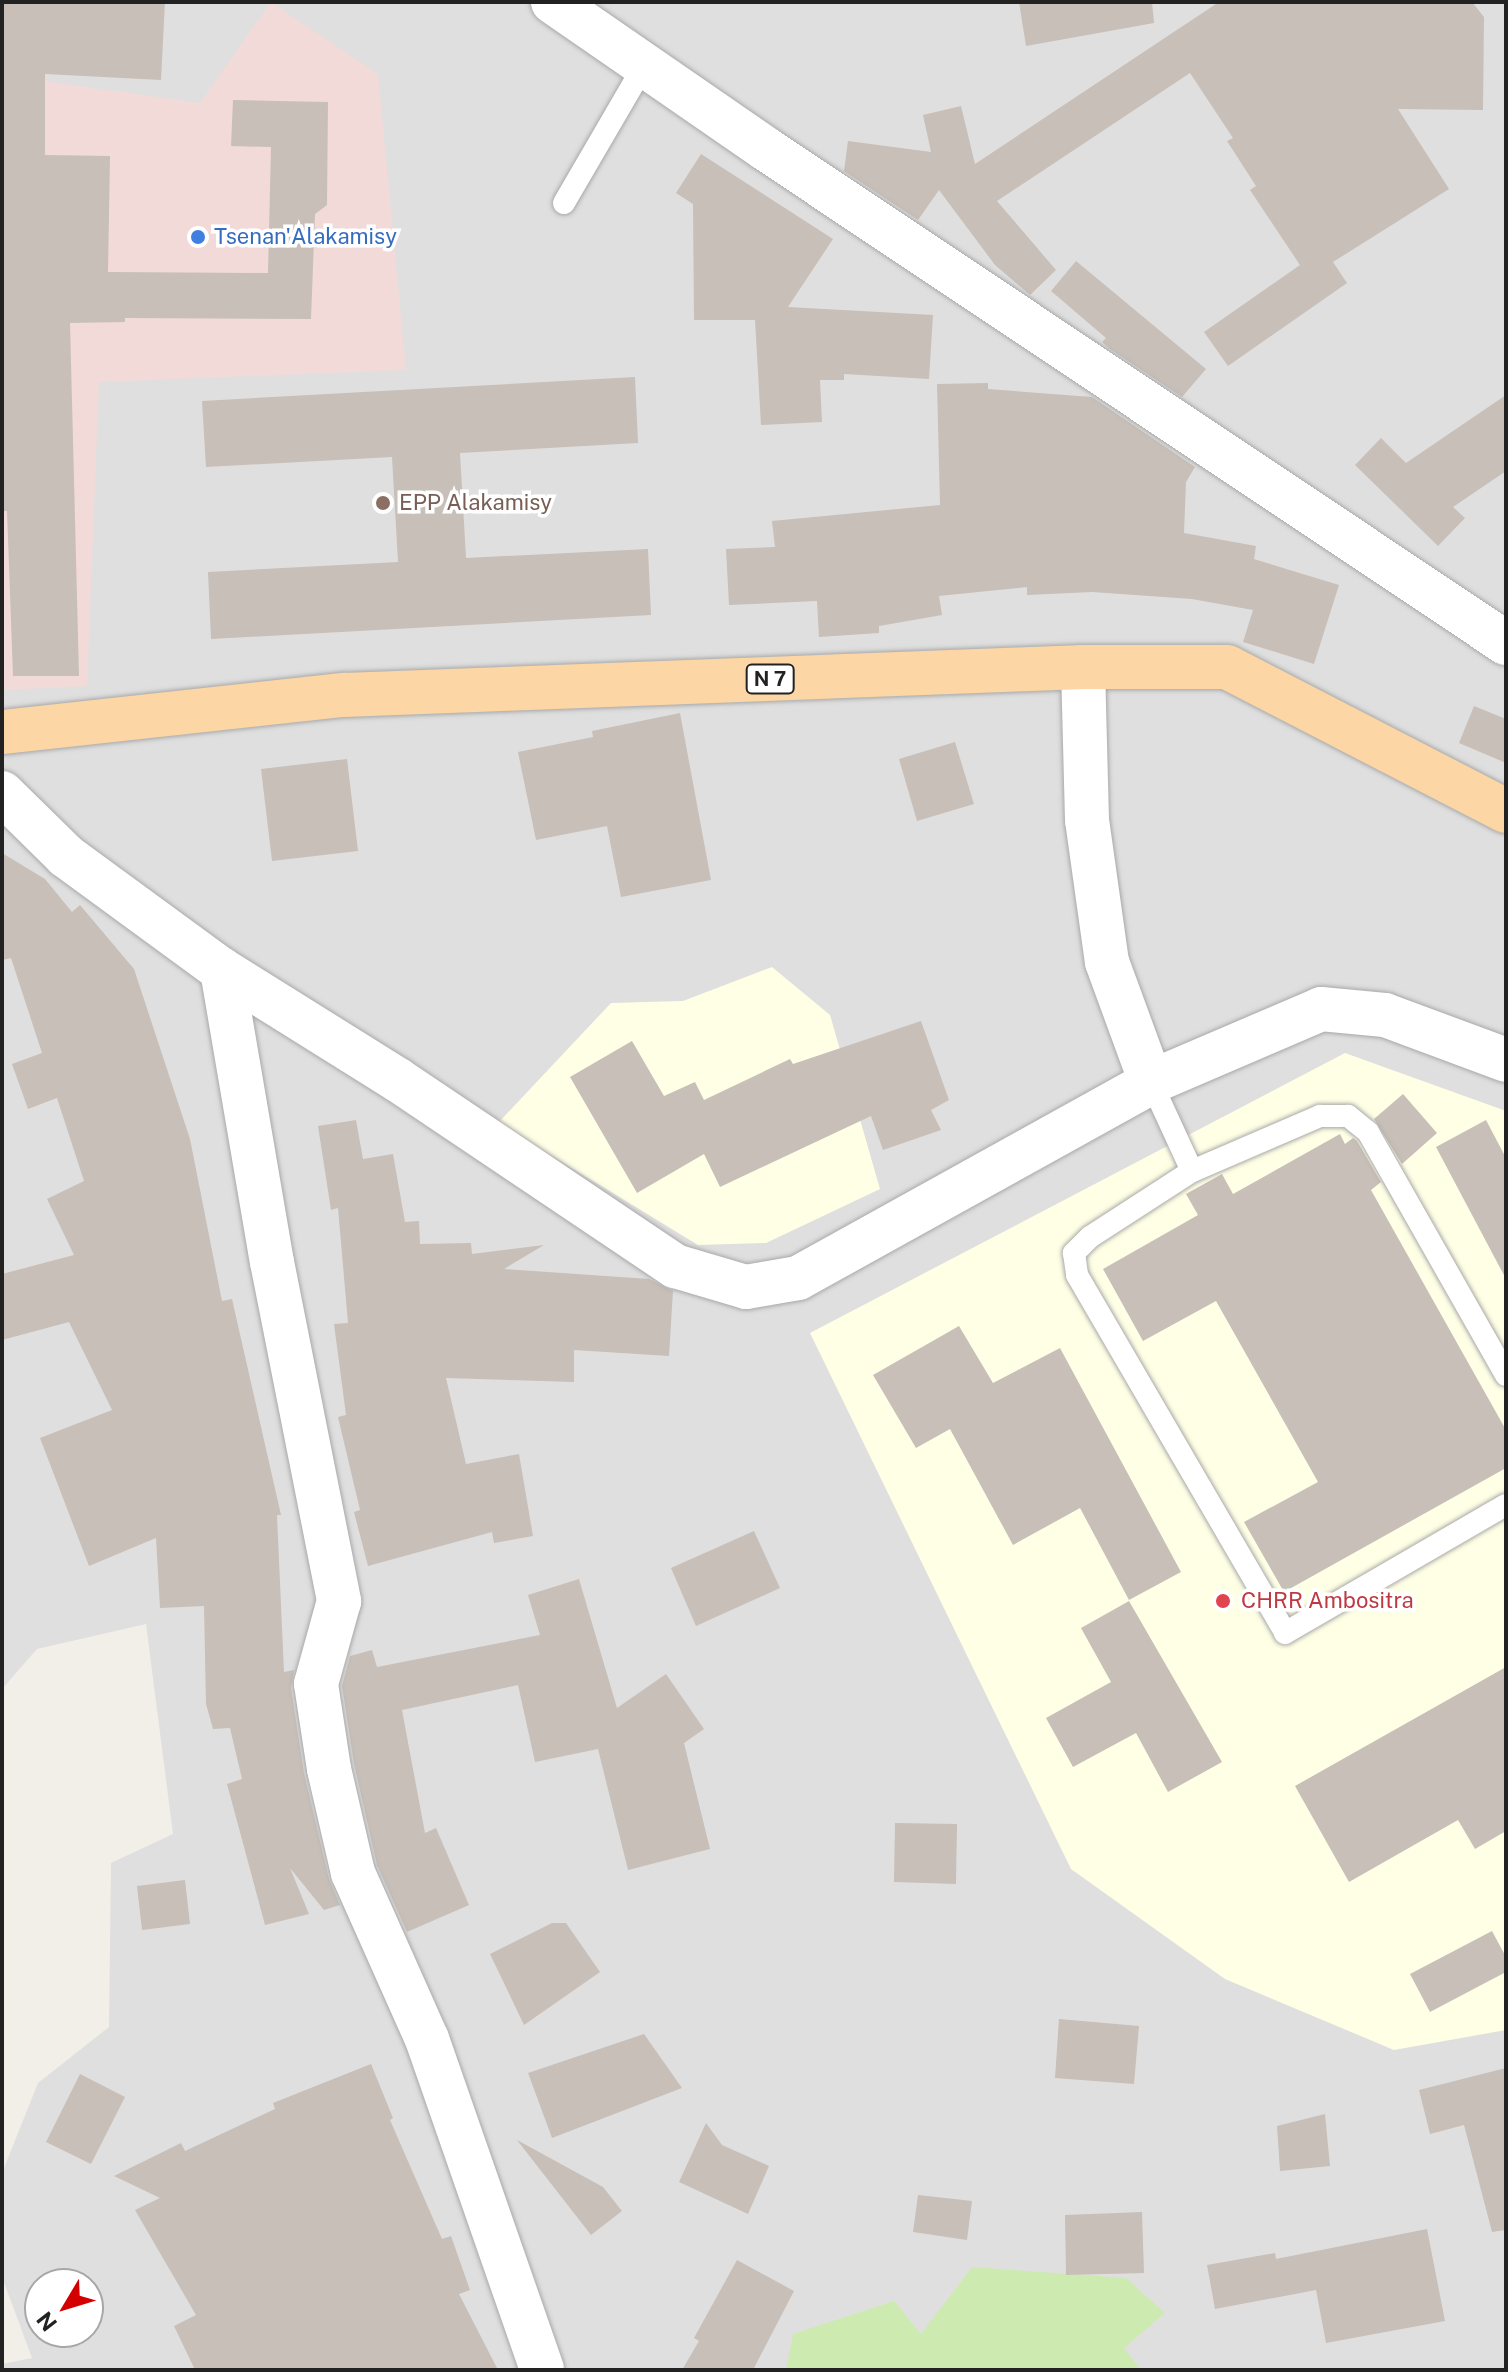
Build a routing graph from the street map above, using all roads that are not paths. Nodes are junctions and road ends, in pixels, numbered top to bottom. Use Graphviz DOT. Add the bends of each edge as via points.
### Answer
graph roads {
  1 [pos="553,2"];
  2 [pos="645,64"];
  3 [pos="564,203"];
  4 [pos="1506,643"];
  5 [pos="1083,667"];
  6 [pos="2,732"];
  7 [pos="2,793"];
  8 [pos="1506,811"];
  9 [pos="222,970"];
  10 [pos="1506,1060"];
  11 [pos="1151,1082"];
  12 [pos="1192,1171"];
  13 [pos="1506,1375"];
  14 [pos="1506,1505"];
  15 [pos="542,2370"];
  1 -- 2 [label="street"];
  2 -- 3 [label="lane"];
  2 -- 4 [label="street"];
  5 -- 6 [label="main road, N 7" via="344,695"];
  5 -- 8 [label="main road, N 7" via="1227,667"];
  5 -- 11 [label="street" via="1087,820 1107,962"];
  7 -- 9 [label="street" via="66,856"];
  9 -- 11 [label="street" via="398,1080 675,1266 746,1287 798,1278"];
  9 -- 15 [label="street" via="272,1262 339,1601 316,1684 329,1769 353,1873 427,2039"];
  10 -- 11 [label="street" via="1385,1015 1321,1009"];
  11 -- 12 [label="lane"];
  12 -- 13 [label="lane" via="1320,1116 1348,1116 1368,1132"];
  12 -- 14 [label="lane" via="1090,1237 1074,1253 1077,1275 1285,1633"];
}
